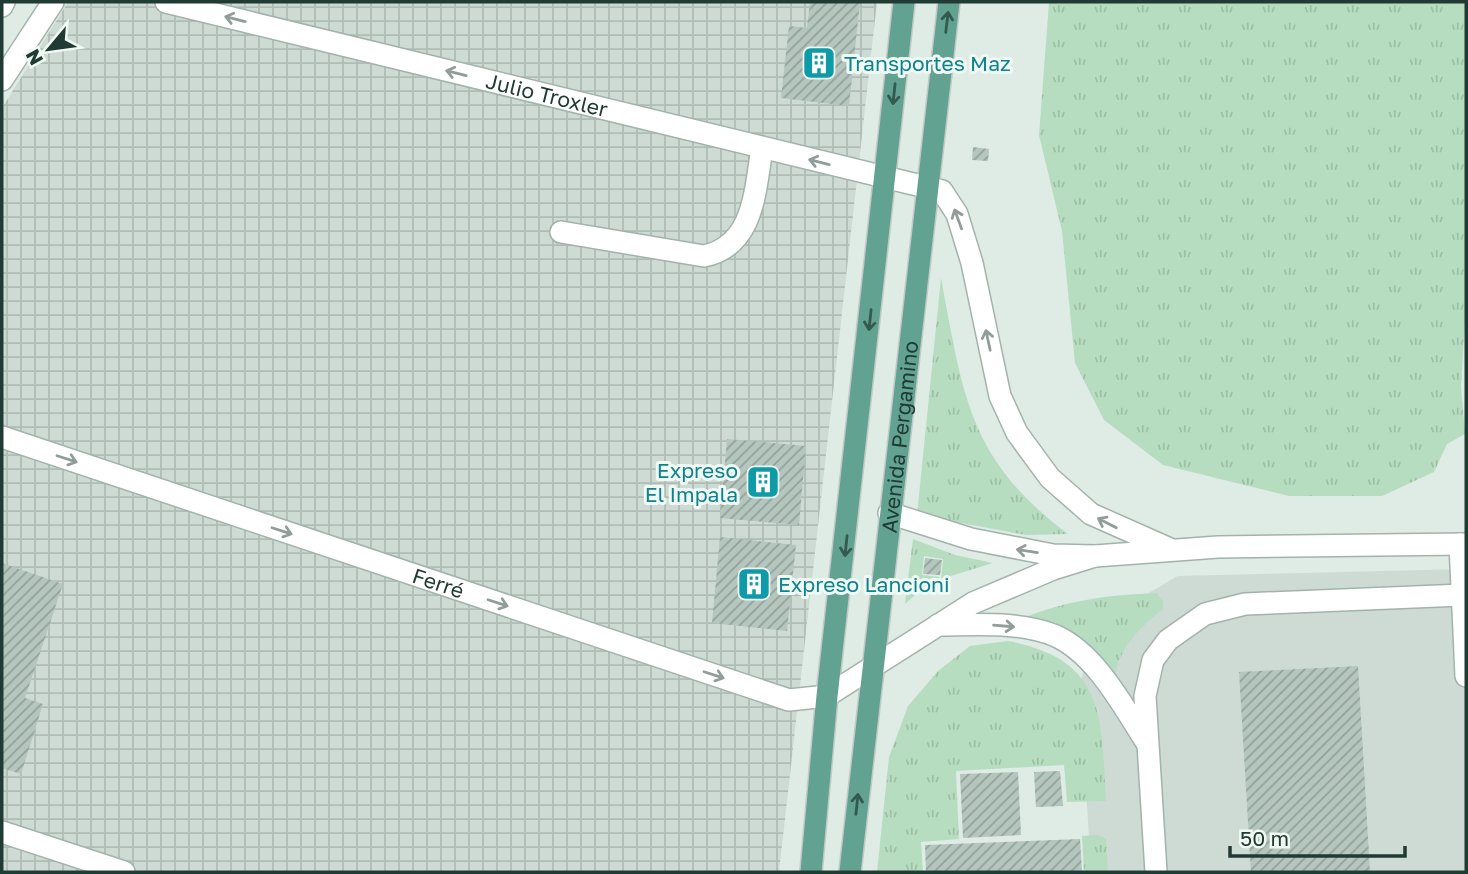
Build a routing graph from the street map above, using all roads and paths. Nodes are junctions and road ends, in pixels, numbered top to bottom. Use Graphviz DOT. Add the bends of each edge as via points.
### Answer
graph roads {
  1 [pos="52,2"];
  2 [pos="166,2"];
  3 [pos="904,2"];
  4 [pos="949,2"];
  5 [pos="2,80"];
  6 [pos="762,148"];
  7 [pos="886,178"];
  8 [pos="927,187"];
  9 [pos="561,232"];
  10 [pos="2,437"];
  11 [pos="889,513"];
  12 [pos="1463,544"];
  13 [pos="1170,549"];
  14 [pos="1095,556"];
  15 [pos="1462,595"];
  16 [pos="936,625"];
  17 [pos="872,669"];
  18 [pos="1466,676"];
  19 [pos="827,695"];
  20 [pos="1148,745"];
  21 [pos="2,832"];
  22 [pos="124,872"];
  23 [pos="811,872"];
  24 [pos="850,872"];
  25 [pos="1156,872"];
  1 -- 5 [label="street"];
  6 -- 2 [label="street, Julio Troxler, one-way"];
  3 -- 7 [label="main road, Avenida Pergamino, one-way"];
  8 -- 4 [label="main road, Avenida Pergamino, one-way"];
  7 -- 6 [label="street, Julio Troxler, one-way"];
  6 -- 9 [label="street" via="752,209 741,233 723,253 704,256"];
  7 -- 8 [label="street, Julio Troxler"];
  7 -- 19 [label="main road, Avenida Pergamino, one-way"];
  8 -- 11 [label="main road, Avenida Pergamino"];
  13 -- 8 [label="street, one-way" via="1091,514 1050,478 1017,433 1000,396 957,214 942,191"];
  10 -- 19 [label="street, Ferré, one-way" via="789,700"];
  14 -- 11 [label="street, one-way" via="1012,548"];
  11 -- 17 [label="main road, Avenida Pergamino"];
  12 -- 13 [label="street"];
  12 -- 15 [label="street"];
  13 -- 14 [label="street"];
  14 -- 16 [label="street, Ferré" via="1013,584"];
  15 -- 18 [label="street"];
  15 -- 20 [label="street" via="1245,604 1205,614 1168,640 1153,660 1144,696"];
  16 -- 17 [label="street, Ferré"];
  16 -- 20 [label="street, one-way" via="1026,628 1066,641 1090,663"];
  17 -- 19 [label="street, Ferré"];
  24 -- 17 [label="main road, Avenida Pergamino, one-way"];
  19 -- 23 [label="main road, Avenida Pergamino"];
  20 -- 25 [label="street"];
  21 -- 22 [label="street"];
}
